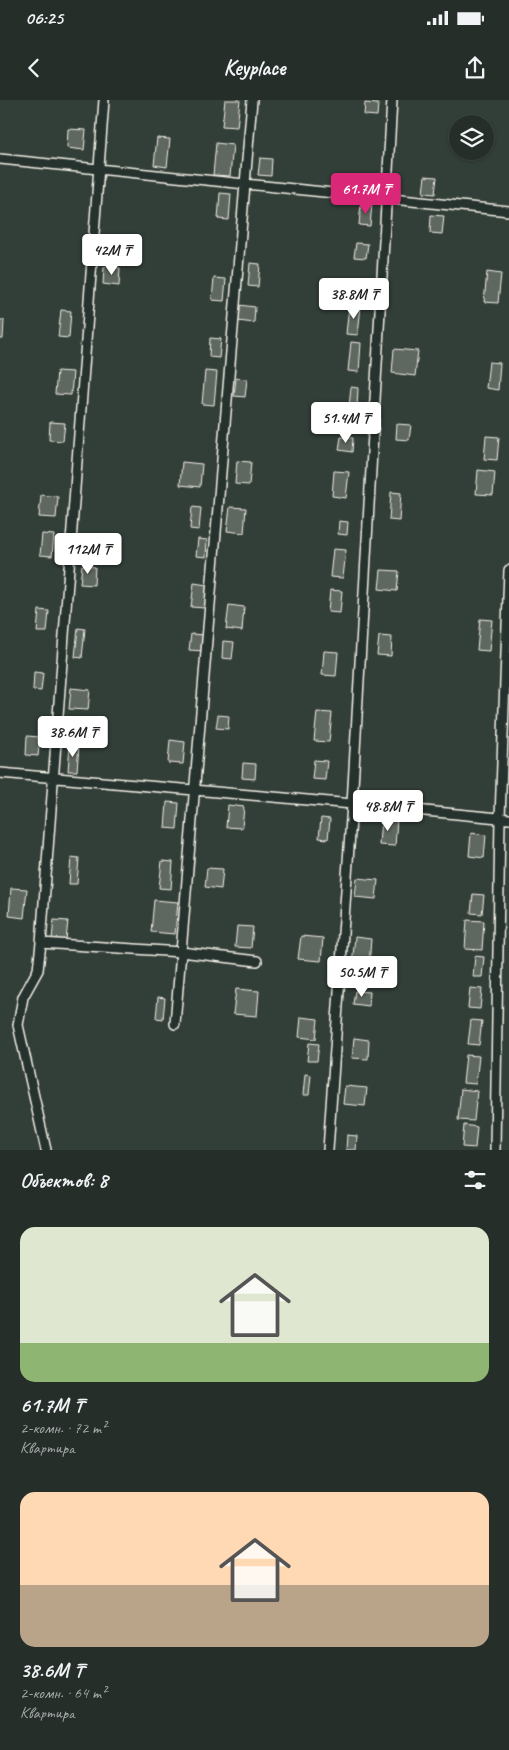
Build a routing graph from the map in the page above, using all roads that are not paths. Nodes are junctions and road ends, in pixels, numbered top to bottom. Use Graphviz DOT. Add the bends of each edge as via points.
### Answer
graph roads {
  1 [pos="104,100"];
  2 [pos="252,100"];
  3 [pos="392,100"];
  4 [pos="0,159"];
  5 [pos="99,168"];
  6 [pos="246,183"];
  7 [pos="385,198"];
  8 [pos="509,211"];
  9 [pos="509,570"];
  10 [pos="0,773"];
  11 [pos="54,777"];
  12 [pos="195,789"];
  13 [pos="352,804"];
  14 [pos="504,818"];
  15 [pos="41,943"];
  16 [pos="181,952"];
  17 [pos="257,961"];
  18 [pos="175,1024"];
  19 [pos="46,1150"];
  20 [pos="328,1150"];
  21 [pos="495,1150"];
  1 -- 5 [label="street"];
  2 -- 6 [label="street"];
  3 -- 7 [label="street"];
  4 -- 5 [label="street"];
  5 -- 6 [label="street"];
  5 -- 11 [label="street"];
  6 -- 7 [label="street"];
  6 -- 12 [label="street"];
  7 -- 8 [label="street"];
  7 -- 13 [label="street"];
  9 -- 14 [label="street"];
  10 -- 11 [label="street"];
  11 -- 12 [label="street"];
  11 -- 15 [label="street"];
  12 -- 13 [label="street"];
  12 -- 16 [label="street"];
  13 -- 14 [label="street"];
  13 -- 20 [label="street"];
  14 -- 21 [label="street"];
  15 -- 16 [label="street"];
  15 -- 19 [label="street" via="38,970 23,997 18,1025"];
  16 -- 17 [label="street"];
  16 -- 18 [label="street"];
}
